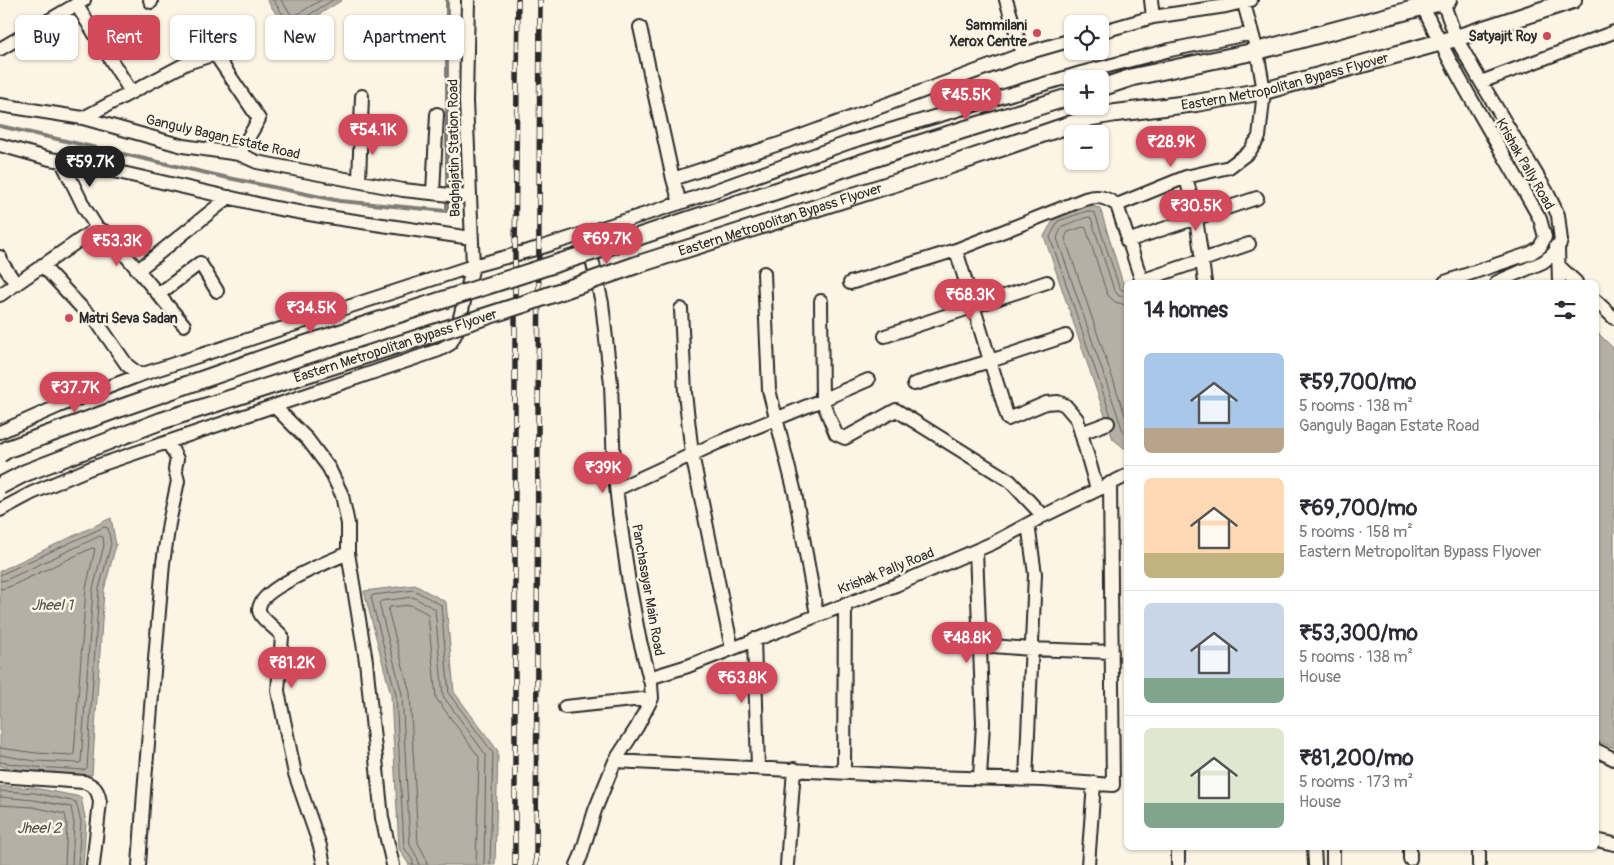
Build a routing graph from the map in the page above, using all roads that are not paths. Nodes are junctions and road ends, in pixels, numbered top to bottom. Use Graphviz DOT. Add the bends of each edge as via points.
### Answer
graph roads {
  1 [pos="468,0"];
  2 [pos="1006,0"];
  3 [pos="1151,0"];
  4 [pos="1573,0"];
  5 [pos="1246,1"];
  6 [pos="1445,1"];
  7 [pos="80,2"];
  8 [pos="1226,3"];
  9 [pos="1423,6"];
  10 [pos="1153,17"];
  11 [pos="640,27"];
  12 [pos="1109,29"];
  13 [pos="1614,32"];
  14 [pos="1252,33"];
  15 [pos="1456,38"];
  16 [pos="1064,42"];
  17 [pos="1440,42"];
  18 [pos="0,49"];
  19 [pos="1257,51"];
  20 [pos="1023,54"];
  21 [pos="1480,82"];
  22 [pos="1109,85"];
  23 [pos="1264,91"];
  24 [pos="131,92"];
  25 [pos="362,96"];
  26 [pos="1064,99"];
  27 [pos="0,105"];
  28 [pos="437,114"];
  29 [pos="83,118"];
  30 [pos="0,144"];
  31 [pos="239,154"];
  32 [pos="61,160"];
  33 [pos="1186,177"];
  34 [pos="673,179"];
  35 [pos="359,181"];
  36 [pos="442,194"];
  37 [pos="229,197"];
  38 [pos="469,197"];
  39 [pos="1257,198"];
  40 [pos="680,203"];
  41 [pos="1117,204"];
  42 [pos="1196,218"];
  43 [pos="97,228"];
  44 [pos="586,233"];
  45 [pos="1546,237"];
  46 [pos="471,238"];
  47 [pos="1127,241"];
  48 [pos="1249,244"];
  49 [pos="1558,248"];
  50 [pos="956,250"];
  51 [pos="0,257"];
  52 [pos="1201,260"];
  53 [pos="42,265"];
  54 [pos="473,266"];
  55 [pos="1559,266"];
  56 [pos="138,270"];
  57 [pos="764,273"];
  58 [pos="1140,280"];
  59 [pos="1146,280"];
  60 [pos="1205,280"];
  61 [pos="1451,280"];
  62 [pos="1502,280"];
  63 [pos="1559,280"];
  64 [pos="1574,280"];
  65 [pos="1047,282"];
  66 [pos="850,283"];
  67 [pos="16,284"];
  68 [pos="217,292"];
  69 [pos="159,294"];
  70 [pos="0,295"];
  71 [pos="821,301"];
  72 [pos="973,305"];
  73 [pos="1599,305"];
  74 [pos="681,309"];
  75 [pos="1614,318"];
  76 [pos="184,326"];
  77 [pos="885,336"];
  78 [pos="1066,336"];
  79 [pos="990,361"];
  80 [pos="140,374"];
  81 [pos="868,380"];
  82 [pos="914,384"];
  83 [pos="822,400"];
  84 [pos="274,406"];
  85 [pos="777,418"];
  86 [pos="1108,423"];
  87 [pos="0,432"];
  88 [pos="1081,432"];
  89 [pos="168,442"];
  90 [pos="0,454"];
  91 [pos="692,454"];
  92 [pos="1124,477"];
  93 [pos="1110,483"];
  94 [pos="0,486"];
  95 [pos="617,489"];
  96 [pos="1097,489"];
  97 [pos="0,510"];
  98 [pos="1043,516"];
  99 [pos="1028,524"];
  100 [pos="976,550"];
  101 [pos="348,554"];
  102 [pos="844,604"];
  103 [pos="817,615"];
  104 [pos="754,639"];
  105 [pos="980,645"];
  106 [pos="732,649"];
  107 [pos="1031,649"];
  108 [pos="1112,652"];
  109 [pos="650,678"];
  110 [pos="652,698"];
  111 [pos="565,707"];
  112 [pos="1599,752"];
  113 [pos="1614,759"];
  114 [pos="616,761"];
  115 [pos="758,768"];
  116 [pos="794,769"];
  117 [pos="844,772"];
  118 [pos="0,776"];
  119 [pos="980,778"];
  120 [pos="1026,780"];
  121 [pos="1094,783"];
  122 [pos="1599,841"];
  123 [pos="1614,844"];
  124 [pos="1178,850"];
  125 [pos="1314,850"];
  126 [pos="1333,850"];
  127 [pos="1479,850"];
  128 [pos="93,865"];
  129 [pos="139,865"];
  130 [pos="324,865"];
  131 [pos="393,865"];
  132 [pos="577,865"];
  133 [pos="787,865"];
  134 [pos="1088,865"];
  135 [pos="1178,865"];
  136 [pos="1315,865"];
  137 [pos="1333,865"];
  138 [pos="1479,865"];
  1 -- 38 [label="street, Baghajatin Station Road" via="466,101"];
  2 -- 20 [label="street"];
  3 -- 10 [label="street"];
  4 -- 15 [label="main road, Eastern Metropolitan Bypass Flyover"];
  5 -- 8 [label="street"];
  5 -- 14 [label="street"];
  6 -- 9 [label="main road"];
  6 -- 15 [label="street, Krishak Pally Road"];
  7 -- 18 [label="street"];
  7 -- 24 [label="street"];
  8 -- 10 [label="street"];
  9 -- 17 [label="street, Krishak Pally Road"];
  9 -- 19 [label="main road"];
  10 -- 12 [label="street"];
  11 -- 34 [label="street"];
  13 -- 21 [label="street"];
  14 -- 19 [label="street"];
  14 -- 40 [label="street" via="1162,52 990,100 850,142"];
  15 -- 17 [label="main road, Eastern Metropolitan Bypass Flyover"];
  15 -- 21 [label="street, Krishak Pally Road"];
  16 -- 20 [label="street"];
  17 -- 23 [label="main road, Eastern Metropolitan Bypass Flyover"];
  17 -- 45 [label="street, Krishak Pally Road" via="1540,219"];
  19 -- 22 [label="main road"];
  19 -- 23 [label="street"];
  20 -- 34 [label="street" via="785,142"];
  21 -- 49 [label="street, Krishak Pally Road" via="1554,204 1561,231"];
  23 -- 33 [label="street" via="1259,137 1249,152 1229,167"];
  23 -- 94 [label="main road, Eastern Metropolitan Bypass Flyover, bridge" via="1092,117 161,421 25,473"];
  24 -- 29 [label="street"];
  24 -- 31 [label="street" via="188,63 214,54 259,119"];
  25 -- 35 [label="street"];
  26 -- 90 [label="main road, Eastern Metropolitan Bypass Flyover, bridge" via="284,351"];
  27 -- 29 [label="street, Ganguly Bagan Estate Road"];
  28 -- 36 [label="street"];
  29 -- 31 [label="street, Ganguly Bagan Estate Road" via="183,146"];
  30 -- 32 [label="street"];
  31 -- 35 [label="street, Ganguly Bagan Estate Road" via="257,162"];
  32 -- 37 [label="street"];
  32 -- 43 [label="street"];
  33 -- 41 [label="street"];
  33 -- 42 [label="street"];
  34 -- 40 [label="street"];
  35 -- 36 [label="street, Ganguly Bagan Estate Road"];
  36 -- 38 [label="street, Ganguly Bagan Estate Road"];
  37 -- 46 [label="street" via="321,216"];
  37 -- 56 [label="street"];
  38 -- 46 [label="street, Baghajatin Station Road"];
  39 -- 42 [label="street"];
  40 -- 44 [label="street"];
  41 -- 47 [label="street"];
  41 -- 50 [label="street" via="1094,196"];
  42 -- 47 [label="street"];
  42 -- 52 [label="street"];
  43 -- 53 [label="street"];
  43 -- 56 [label="street" via="106,232"];
  44 -- 54 [label="street"];
  44 -- 95 [label="street, Panchasayar Main Road" via="602,303"];
  45 -- 49 [label="street"];
  45 -- 61 [label="street" via="1540,247 1531,252"];
  46 -- 54 [label="street, Baghajatin Station Road"];
  47 -- 58 [label="street"];
  48 -- 52 [label="street"];
  49 -- 55 [label="street, Krishak Pally Road"];
  49 -- 62 [label="street" via="1543,262"];
  50 -- 66 [label="street"];
  50 -- 72 [label="street"];
  51 -- 67 [label="street"];
  52 -- 59 [label="street"];
  52 -- 60 [label="street"];
  53 -- 67 [label="street"];
  53 -- 80 [label="street" via="97,322 127,365"];
  54 -- 80 [label="street"];
  54 -- 84 [label="street, Baghajatin Station Road" via="456,333 450,344"];
  55 -- 63 [label="street, Krishak Pally Road"];
  55 -- 64 [label="street"];
  56 -- 69 [label="street"];
  57 -- 85 [label="street" via="770,390"];
  65 -- 72 [label="street"];
  67 -- 70 [label="street"];
  68 -- 69 [label="street" via="200,263"];
  69 -- 76 [label="street"];
  71 -- 83 [label="street"];
  72 -- 77 [label="street"];
  72 -- 79 [label="street"];
  73 -- 75 [label="street"];
  74 -- 91 [label="street"];
  78 -- 79 [label="street"];
  79 -- 82 [label="street"];
  79 -- 88 [label="street" via="1008,418 1046,403 1058,402 1071,410"];
  80 -- 87 [label="street"];
  81 -- 83 [label="street"];
  83 -- 85 [label="street"];
  83 -- 98 [label="street" via="836,434 845,438 896,410 1010,481"];
  84 -- 89 [label="street"];
  84 -- 101 [label="street" via="308,440 329,468 342,495 348,524"];
  85 -- 91 [label="street"];
  85 -- 103 [label="street" via="796,493"];
  86 -- 88 [label="street"];
  88 -- 96 [label="street"];
  89 -- 97 [label="street" via="91,468"];
  89 -- 129 [label="street" via="177,459 178,481 163,563"];
  91 -- 95 [label="street"];
  91 -- 106 [label="street"];
  92 -- 93 [label="street, Krishak Pally Road"];
  93 -- 96 [label="street, Krishak Pally Road"];
  93 -- 108 [label="street"];
  95 -- 109 [label="street, Panchasayar Main Road" via="629,583"];
  96 -- 98 [label="street, Krishak Pally Road"];
  98 -- 99 [label="street, Krishak Pally Road"];
  99 -- 100 [label="street, Krishak Pally Road"];
  99 -- 107 [label="street" via="1035,574"];
  100 -- 102 [label="street, Krishak Pally Road"];
  100 -- 105 [label="street"];
  101 -- 130 [label="street" via="285,582 261,603 259,610 282,636 278,690 295,774"];
  101 -- 131 [label="street" via="366,661 382,818"];
  102 -- 103 [label="street, Krishak Pally Road"];
  102 -- 117 [label="street"];
  103 -- 104 [label="street, Krishak Pally Road"];
  104 -- 106 [label="street, Krishak Pally Road"];
  104 -- 115 [label="street"];
  105 -- 107 [label="street"];
  105 -- 119 [label="street" via="983,723"];
  106 -- 109 [label="street, Krishak Pally Road"];
  107 -- 108 [label="street"];
  107 -- 120 [label="street"];
  108 -- 121 [label="street" via="1113,785"];
  109 -- 110 [label="street, Panchasayar Main Road"];
  110 -- 111 [label="street"];
  110 -- 114 [label="street"];
  112 -- 113 [label="street"];
  114 -- 115 [label="street"];
  114 -- 132 [label="street"];
  115 -- 116 [label="street"];
  116 -- 117 [label="street"];
  116 -- 133 [label="street"];
  117 -- 119 [label="street"];
  118 -- 128 [label="street" via="92,785 100,802"];
  119 -- 120 [label="street"];
  120 -- 121 [label="street"];
  121 -- 134 [label="street"];
  122 -- 123 [label="street"];
  124 -- 135 [label="street"];
  125 -- 136 [label="street"];
  126 -- 137 [label="street"];
  127 -- 138 [label="street"];
}
